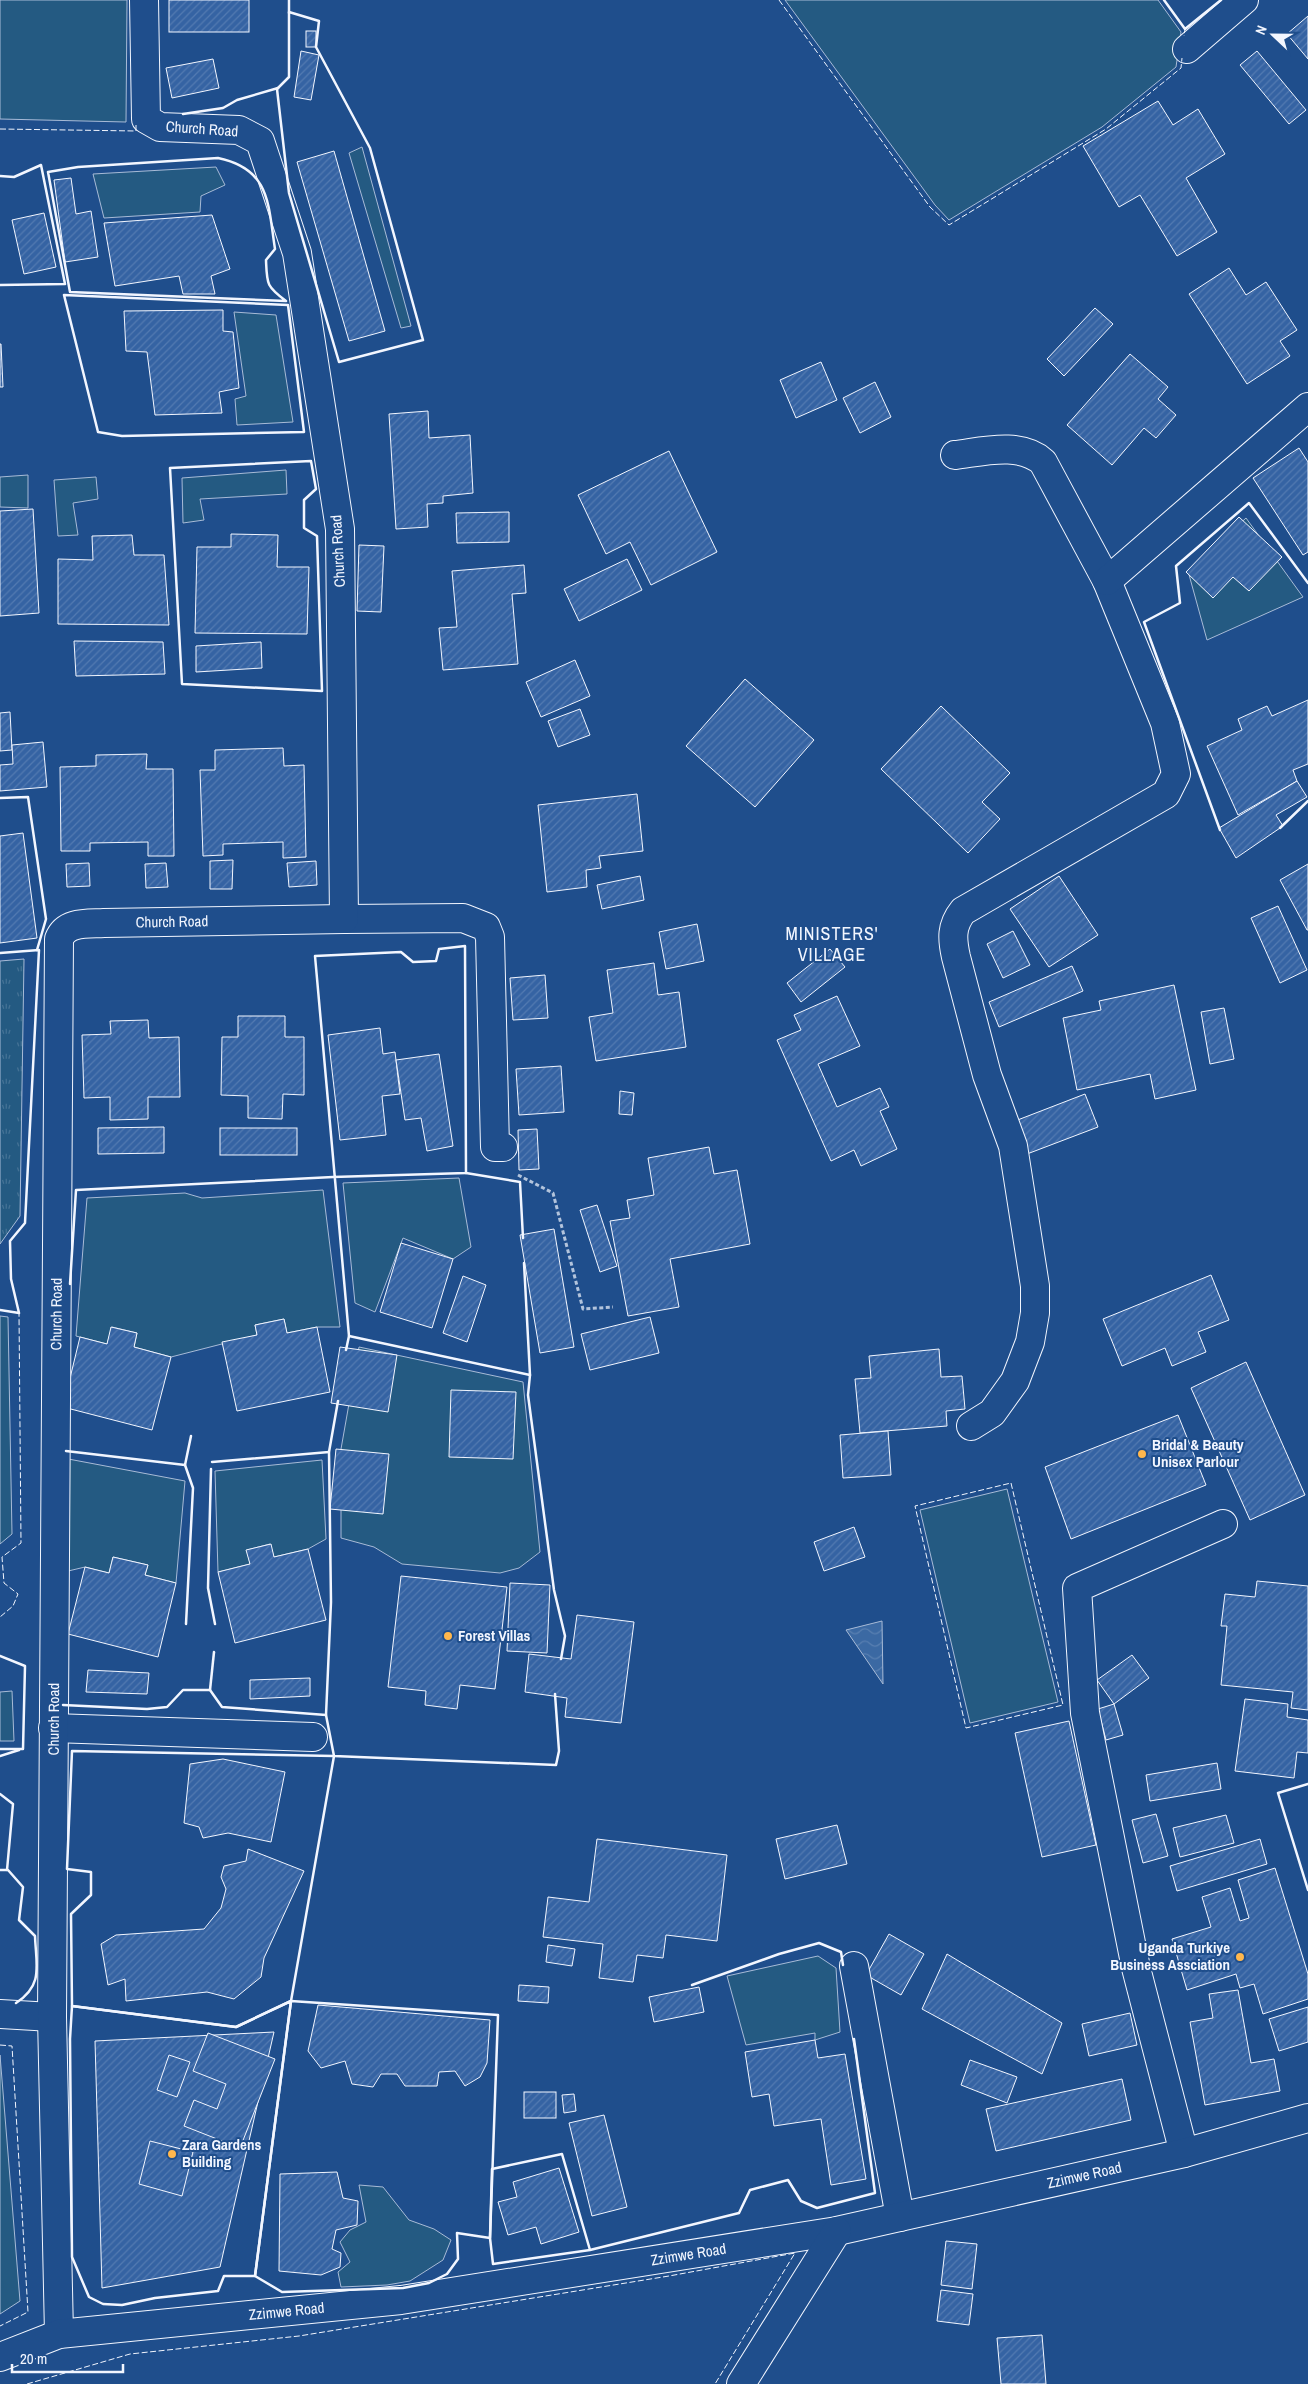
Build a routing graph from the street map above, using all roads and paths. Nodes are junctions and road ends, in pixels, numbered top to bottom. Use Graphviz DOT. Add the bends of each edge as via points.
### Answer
graph roads {
  1 [pos="144,0"];
  2 [pos="1244,0"];
  3 [pos="1187,49"];
  4 [pos="1308,407"];
  5 [pos="954,455"];
  6 [pos="1107,581"];
  7 [pos="344,920"];
  8 [pos="499,1147"];
  9 [pos="613,1308"];
  10 [pos="971,1426"];
  11 [pos="1224,1524"];
  12 [pos="53,1728"];
  13 [pos="313,1737"];
  14 [pos="854,1966"];
  15 [pos="0,2014"];
  16 [pos="52,2016"];
  17 [pos="1308,2118"];
  18 [pos="1184,2153"];
  19 [pos="900,2217"];
  20 [pos="837,2231"];
  21 [pos="59,2334"];
  22 [pos="0,2357"];
  23 [pos="741,2384"];
  1 -- 7 [label="street, Church Road" via="146,119 160,127 239,130 260,141 297,253 340,529"];
  2 -- 3 [label="street"];
  4 -- 6 [label="street"];
  5 -- 6 [label="street" via="1015,450 1037,457"];
  6 -- 10 [label="street" via="1165,723 1176,774 1166,794 963,911 956,920 952,939 956,957 986,1075 1013,1146 1035,1286 1030,1342 1014,1381 992,1413"];
  7 -- 8 [label="street" via="464,918 486,927 490,938"];
  7 -- 12 [label="street, Church Road" via="104,922 70,926 58,939"];
  8 -- 9 [label="path" via="501,1167 553,1193 582,1309"];
  11 -- 18 [label="street" via="1077,1588 1085,1713 1136,1968"];
  12 -- 13 [label="street"];
  12 -- 16 [label="street, Church Road"];
  14 -- 19 [label="street"];
  15 -- 16 [label="street"];
  16 -- 21 [label="street, Church Road"];
  17 -- 18 [label="street, Zzimwe Road"];
  18 -- 19 [label="street, Zzimwe Road"];
  19 -- 20 [label="street, Zzimwe Road"];
  20 -- 21 [label="street, Zzimwe Road" via="401,2300"];
  20 -- 23 [label="street"];
  21 -- 22 [label="street, Zzimwe Road"];
}
